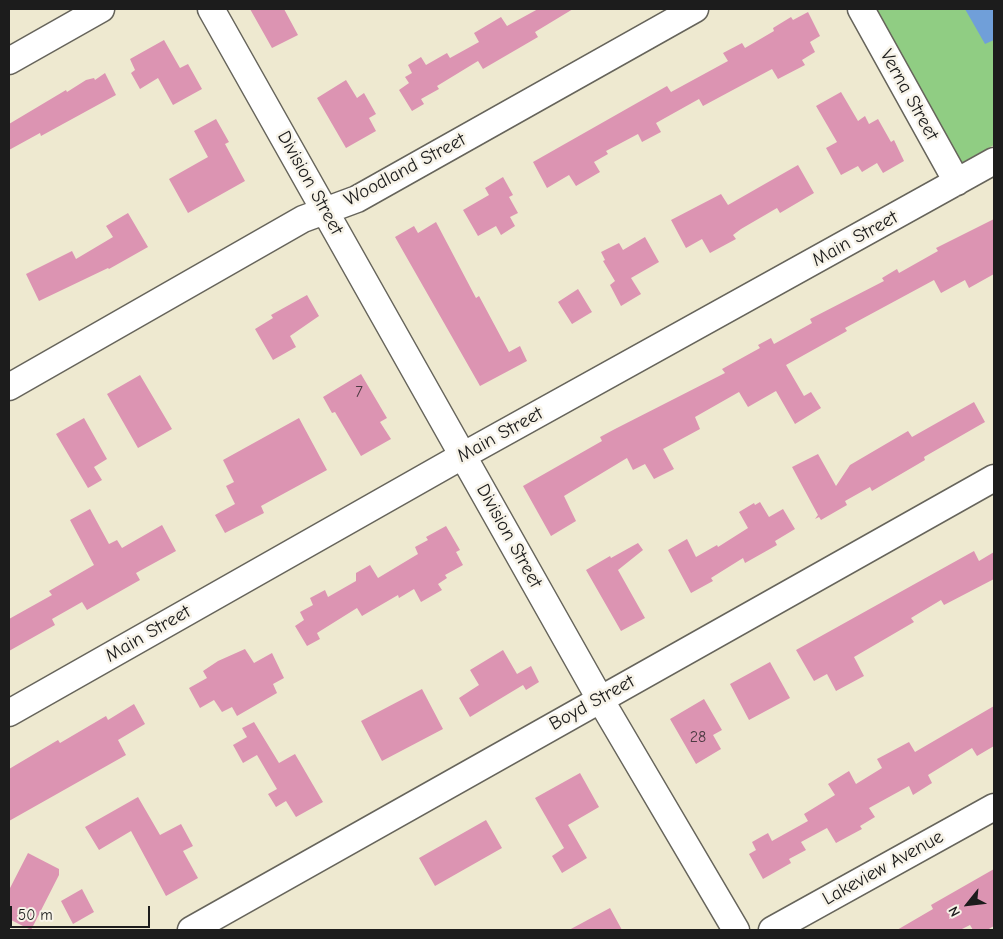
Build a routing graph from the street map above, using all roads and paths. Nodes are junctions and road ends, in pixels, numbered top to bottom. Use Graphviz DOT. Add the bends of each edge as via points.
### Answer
graph roads {
  1 [pos="101,9"];
  2 [pos="211,9"];
  3 [pos="695,9"];
  4 [pos="861,9"];
  5 [pos="9,62"];
  6 [pos="994,161"];
  7 [pos="957,182"];
  8 [pos="326,212"];
  9 [pos="9,387"];
  10 [pos="464,455"];
  11 [pos="994,478"];
  12 [pos="600,699"];
  13 [pos="9,713"];
  14 [pos="994,806"];
  15 [pos="193,930"];
  16 [pos="736,930"];
  17 [pos="772,930"];
  1 -- 5 [label="street"];
  2 -- 8 [label="street, Division Street"];
  3 -- 8 [label="street, Woodland Street" via="357,199"];
  4 -- 7 [label="street, Verna Street"];
  6 -- 7 [label="street, Main Street"];
  7 -- 10 [label="street, Main Street"];
  8 -- 9 [label="street, Woodland Street" via="299,222"];
  8 -- 10 [label="street, Division Street"];
  10 -- 12 [label="street, Division Street"];
  10 -- 13 [label="street, Main Street"];
  11 -- 12 [label="street, Boyd Street"];
  12 -- 15 [label="street, Boyd Street"];
  12 -- 16 [label="street, Division Street"];
  14 -- 17 [label="street, Lakeview Avenue"];
}
